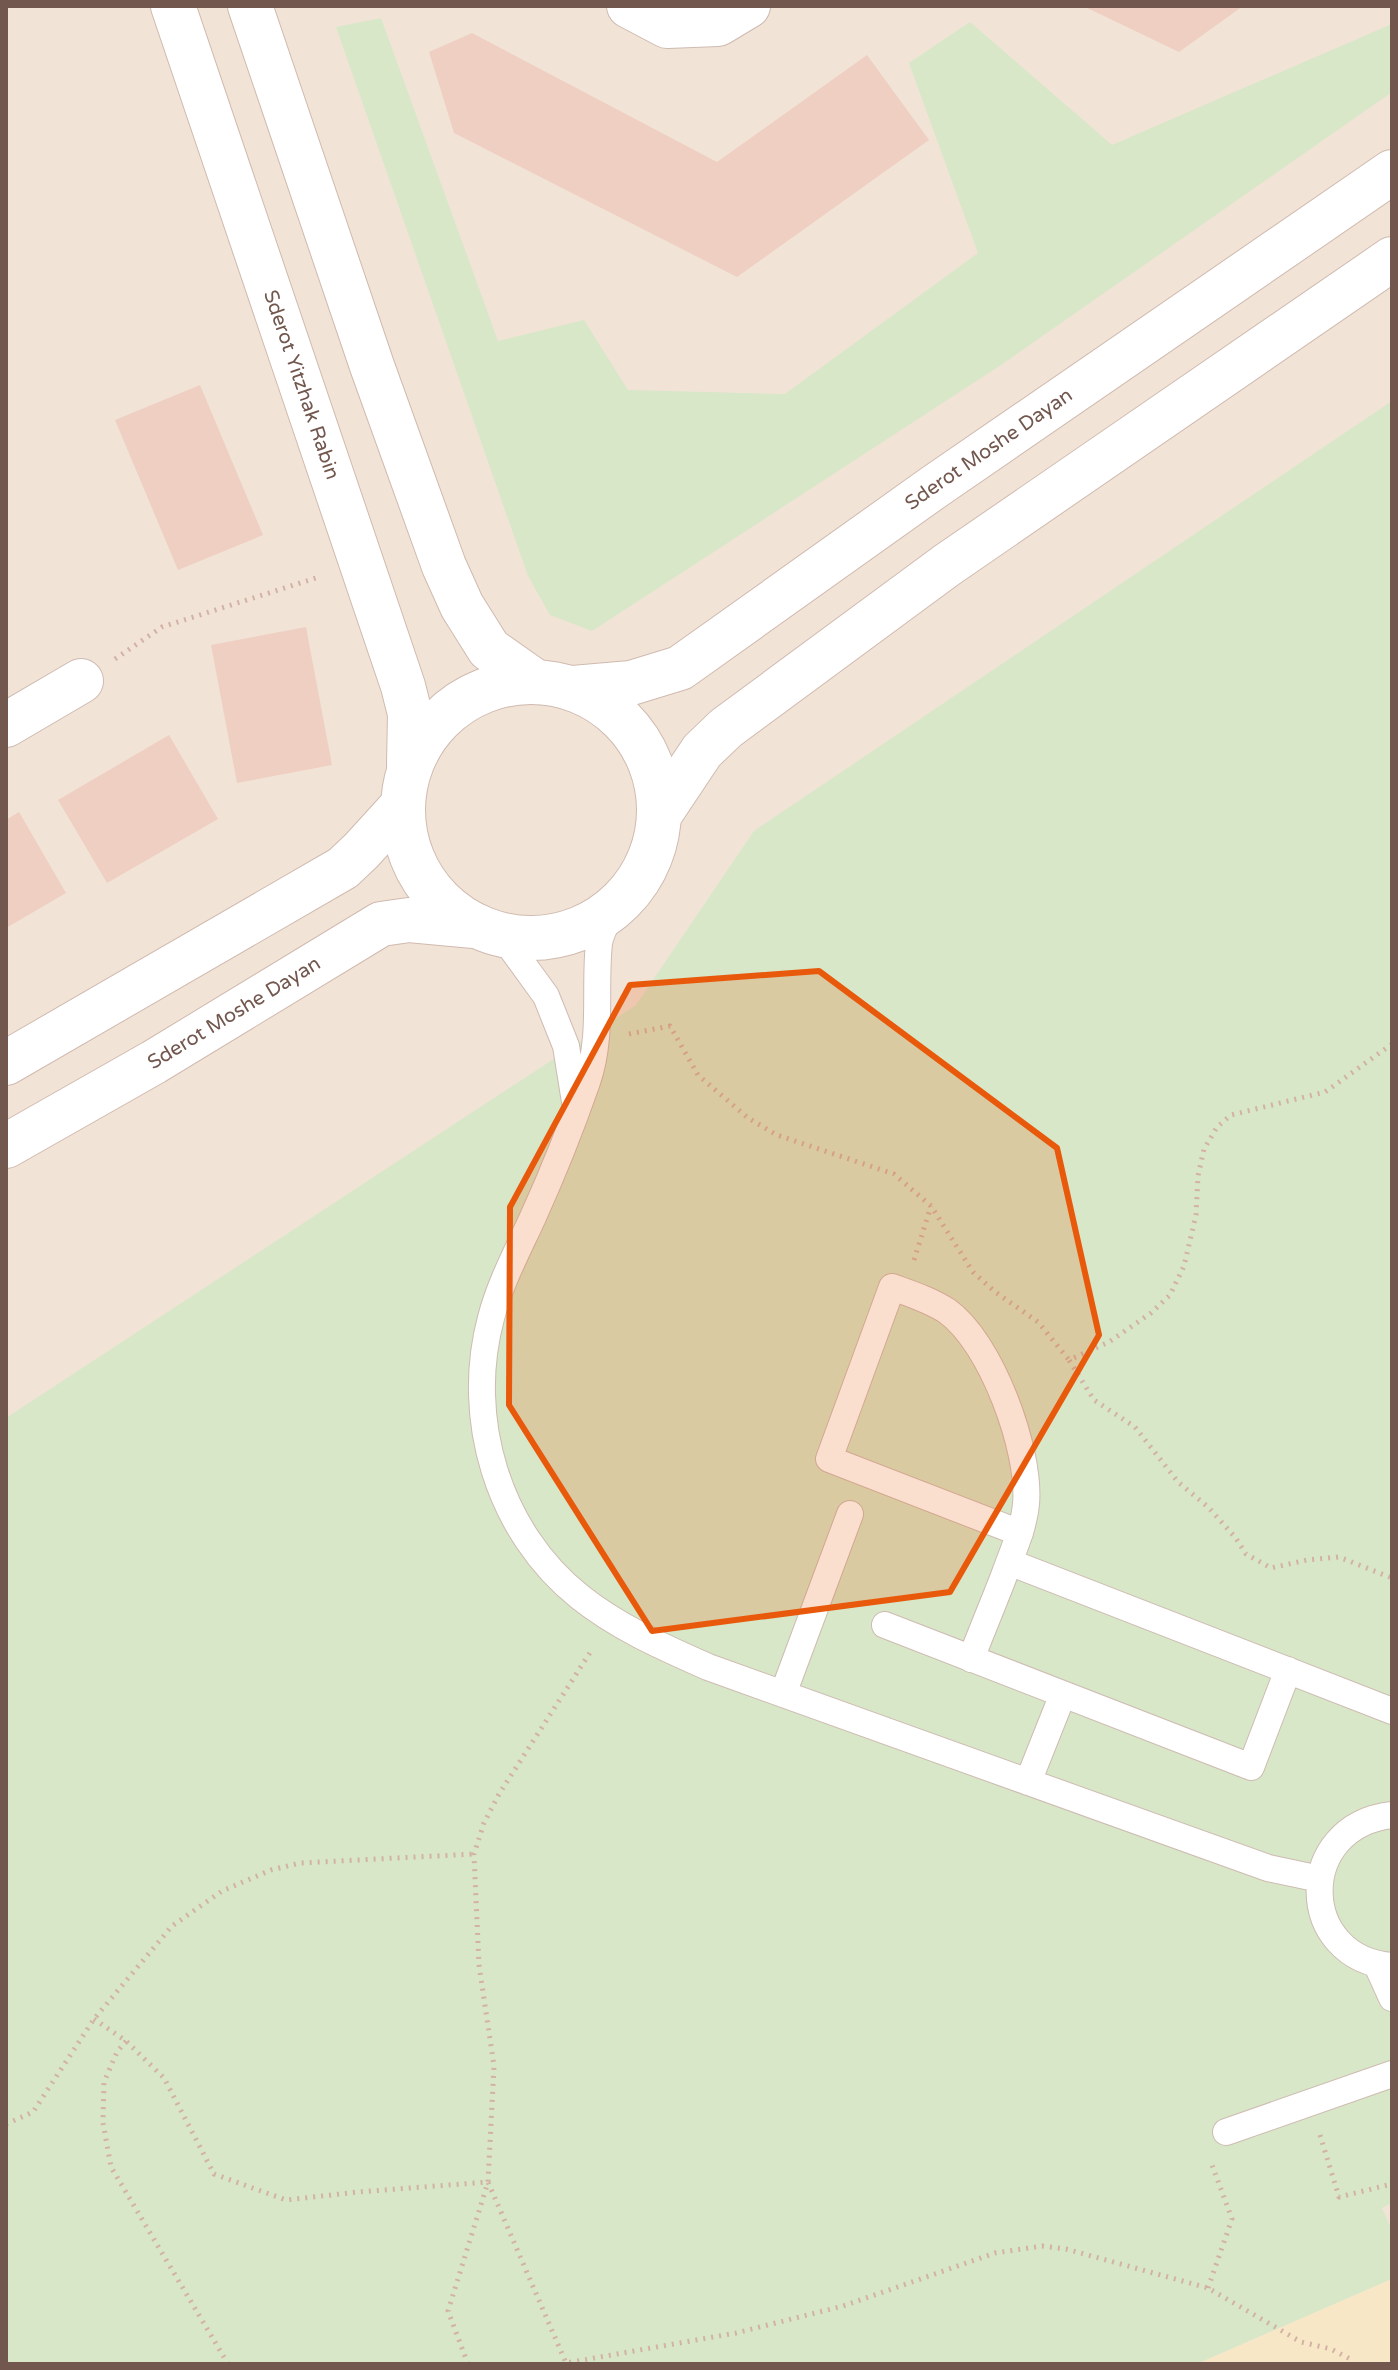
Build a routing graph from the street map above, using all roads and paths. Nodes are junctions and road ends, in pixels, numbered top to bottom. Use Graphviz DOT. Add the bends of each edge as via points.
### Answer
graph roads {
  1 [pos="173,6"];
  2 [pos="250,6"];
  3 [pos="629,6"];
  4 [pos="748,6"];
  5 [pos="1392,172"];
  6 [pos="1392,259"];
  7 [pos="362,563"];
  8 [pos="81,681"];
  9 [pos="553,684"];
  10 [pos="6,725"];
  11 [pos="405,786"];
  12 [pos="660,814"];
  13 [pos="613,909"];
  14 [pos="488,930"];
  15 [pos="598,1041"];
  16 [pos="1392,1044"];
  17 [pos="6,1063"];
  18 [pos="576,1110"];
  19 [pos="6,1146"];
  20 [pos="931,1206"];
  21 [pos="904,1291"];
  22 [pos="1069,1360"];
  23 [pos="850,1514"];
  24 [pos="1020,1533"];
  25 [pos="1009,1562"];
  26 [pos="1392,1578"];
  27 [pos="611,1620"];
  28 [pos="885,1625"];
  29 [pos="971,1659"];
  30 [pos="1288,1670"];
  31 [pos="783,1694"];
  32 [pos="1063,1694"];
  33 [pos="1392,1711"];
  34 [pos="1028,1782"];
  35 [pos="1392,1815"];
  36 [pos="474,1854"];
  37 [pos="1320,1879"];
  38 [pos="1384,1966"];
  39 [pos="1392,1998"];
  40 [pos="94,2019"];
  41 [pos="126,2041"];
  42 [pos="1392,2074"];
  43 [pos="1311,2102"];
  44 [pos="6,2124"];
  45 [pos="1226,2132"];
  46 [pos="488,2182"];
  47 [pos="1392,2184"];
  48 [pos="1208,2288"];
  49 [pos="1354,2361"];
  50 [pos="228,2364"];
  51 [pos="468,2364"];
  1 -- 7 [label="main road, Sderot Yitzhak Rabin"];
  2 -- 9 [label="main road" via="444,566 489,649"];
  3 -- 4 [label="main road" via="667,26 718,24"];
  5 -- 9 [label="main road, Sderot Moshe Dayan" via="680,668 631,683"];
  6 -- 12 [label="main road" via="947,565 726,728 702,751"];
  7 -- 8 [label="path" via="162,627"];
  7 -- 11 [label="main road, Sderot Yitzhak Rabin" via="410,714"];
  8 -- 10 [label="main road"];
  9 -- 11 [label="main road" via="493,686 457,704 428,731"];
  9 -- 12 [label="main road" via="609,708 637,737 654,773"];
  11 -- 14 [label="main road" via="406,842 420,876 443,905"];
  11 -- 17 [label="main road" via="361,851 343,868"];
  12 -- 13 [label="main road" via="653,850 638,883"];
  13 -- 14 [label="main road" via="581,929 545,938"];
  13 -- 15 [label="lane" via="599,940"];
  14 -- 18 [label="lane" via="546,996 566,1046"];
  14 -- 19 [label="main road, Sderot Moshe Dayan" via="409,920 381,924"];
  15 -- 18 [label="lane"];
  15 -- 20 [label="path" via="670,1026 698,1075 748,1118 777,1135 894,1174"];
  16 -- 22 [label="path" via="1325,1092 1231,1115 1217,1127 1204,1149 1190,1241 1170,1295 1109,1342"];
  18 -- 27 [label="lane" via="492,1314 481,1389 492,1463 525,1538 548,1567"];
  20 -- 21 [label="path"];
  20 -- 22 [label="path" via="973,1272 1038,1322"];
  21 -- 24 [label="lane" via="950,1313 995,1376 1020,1439 1026,1504"];
  21 -- 24 [label="lane" via="892,1287 829,1459"];
  22 -- 26 [label="path" via="1094,1400 1135,1427 1246,1554 1271,1568 1339,1557"];
  23 -- 31 [label="lane"];
  24 -- 25 [label="lane"];
  25 -- 29 [label="lane"];
  25 -- 30 [label="lane"];
  27 -- 31 [label="lane" via="708,1667"];
  27 -- 36 [label="path" via="499,1794"];
  28 -- 29 [label="lane"];
  29 -- 32 [label="lane"];
  30 -- 32 [label="lane" via="1251,1767"];
  30 -- 33 [label="lane"];
  31 -- 34 [label="lane"];
  32 -- 34 [label="lane"];
  34 -- 37 [label="lane" via="1268,1868"];
  35 -- 37 [label="lane" via="1355,1826 1338,1840"];
  36 -- 40 [label="path" via="300,1863 222,1891 172,1926"];
  36 -- 46 [label="path" via="479,1965 494,2066"];
  37 -- 38 [label="lane" via="1326,1923 1338,1942 1356,1956"];
  38 -- 39 [label="lane"];
  40 -- 41 [label="path"];
  40 -- 44 [label="path" via="33,2112"];
  41 -- 46 [label="path" via="164,2078 214,2174 286,2200"];
  41 -- 50 [label="path" via="104,2082 103,2123 111,2167"];
  42 -- 43 [label="lane"];
  43 -- 45 [label="lane"];
  43 -- 47 [label="path" via="1339,2197"];
  45 -- 48 [label="path" via="1212,2165 1232,2219"];
  46 -- 48 [label="path" via="566,2363 751,2329 843,2306 995,2253 1030,2247 1066,2249"];
  46 -- 51 [label="path" via="448,2311"];
  48 -- 49 [label="path" via="1301,2342"];
}
